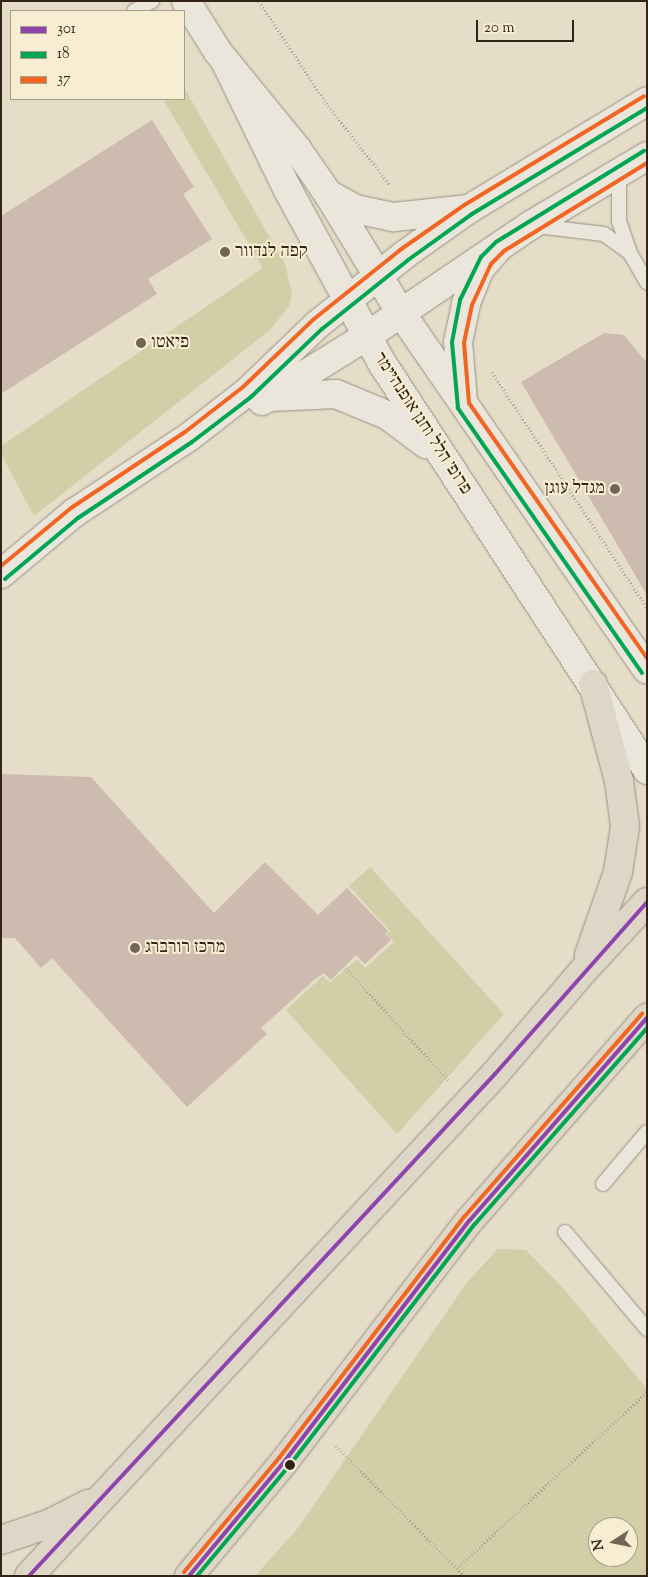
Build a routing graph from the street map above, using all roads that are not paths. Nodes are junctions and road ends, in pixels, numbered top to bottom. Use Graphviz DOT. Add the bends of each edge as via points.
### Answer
graph roads {
  1 [pos="152,1"];
  2 [pos="186,1"];
  3 [pos="136,10"];
  4 [pos="224,61"];
  5 [pos="647,101"];
  6 [pos="647,156"];
  7 [pos="619,173"];
  8 [pos="328,194"];
  9 [pos="468,209"];
  10 [pos="531,225"];
  11 [pos="500,246"];
  12 [pos="630,253"];
  13 [pos="378,274"];
  14 [pos="647,282"];
  15 [pos="348,301"];
  16 [pos="401,313"];
  17 [pos="367,336"];
  18 [pos="271,397"];
  19 [pos="463,405"];
  20 [pos="189,437"];
  21 [pos="443,457"];
  22 [pos="1,574"];
  23 [pos="647,669"];
  24 [pos="593,684"];
  25 [pos="647,770"];
  26 [pos="647,902"];
  27 [pos="582,970"];
  28 [pos="647,1018"];
  29 [pos="647,1132"];
  30 [pos="603,1184"];
  31 [pos="565,1232"];
  32 [pos="647,1329"];
  33 [pos="105,1496"];
  34 [pos="1,1540"];
  35 [pos="190,1575"];
  36 [pos="29,1576"];
  1 -- 3 [label="lane"];
  2 -- 4 [label="street, פרופ׳ הלל וחנן אופנהיימר"];
  4 -- 8 [label="street, פרופ׳ הלל וחנן אופנהיימר" via="297,149"];
  4 -- 15 [label="street, פרופ׳ הלל וחנן אופנהיימר" via="271,158"];
  5 -- 9 [label="street"];
  6 -- 7 [label="street"];
  7 -- 10 [label="street"];
  7 -- 12 [label="lane" via="616,206"];
  8 -- 9 [label="street" via="355,209 394,217"];
  8 -- 13 [label="street, פרופ׳ הלל וחנן אופנהיימר"];
  9 -- 13 [label="street"];
  10 -- 11 [label="street"];
  10 -- 12 [label="lane" via="604,234"];
  11 -- 16 [label="street"];
  11 -- 19 [label="street" via="479,270 462,319 458,362"];
  12 -- 14 [label="lane"];
  13 -- 15 [label="street"];
  13 -- 16 [label="street, פרופ׳ הלל וחנן אופנהיימר"];
  15 -- 17 [label="street, פרופ׳ הלל וחנן אופנהיימר"];
  15 -- 20 [label="street" via="318,324 246,392"];
  16 -- 17 [label="street"];
  16 -- 19 [label="street, פרופ׳ הלל וחנן אופנהיימר"];
  17 -- 18 [label="street"];
  17 -- 21 [label="street, פרופ׳ הלל וחנן אופנהיימר"];
  18 -- 20 [label="street"];
  18 -- 21 [label="street" via="336,394 387,415"];
  19 -- 23 [label="street, פרופ׳ הלל וחנן אופנהיימר"];
  20 -- 22 [label="street" via="74,513"];
  21 -- 24 [label="street, פרופ׳ הלל וחנן אופנהיימר"];
  24 -- 25 [label="street, פרופ׳ הלל וחנן אופנהיימר"];
  24 -- 27 [label="main road" via="619,781 625,826 611,898"];
  26 -- 27 [label="main road"];
  27 -- 33 [label="main road" via="488,1081"];
  28 -- 35 [label="main road" via="470,1220 272,1478"];
  29 -- 30 [label="lane"];
  31 -- 32 [label="lane"];
  33 -- 34 [label="main road" via="51,1523"];
  33 -- 36 [label="main road"];
}
